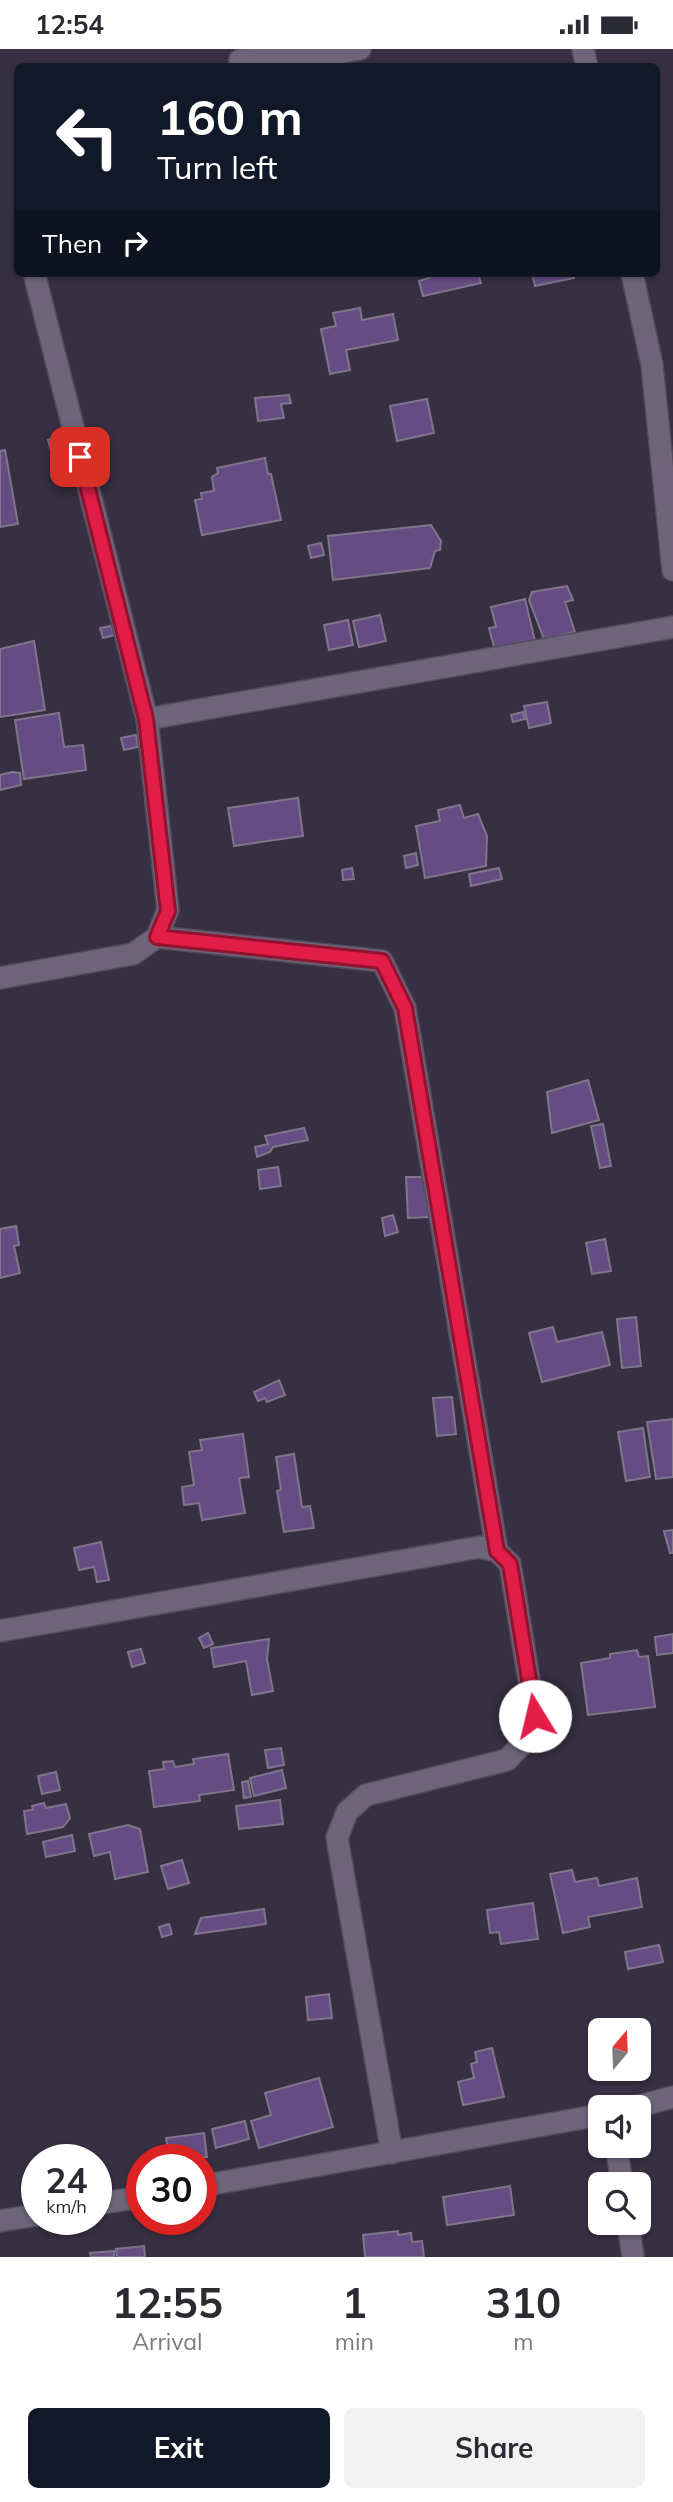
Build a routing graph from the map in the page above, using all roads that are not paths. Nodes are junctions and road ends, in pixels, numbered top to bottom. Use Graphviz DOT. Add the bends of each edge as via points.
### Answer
graph roads {
  1 [pos="360,49"];
  2 [pos="240,60"];
  3 [pos="35,277"];
  4 [pos="633,277"];
  5 [pos="673,359"];
  6 [pos="652,365"];
  7 [pos="673,570"];
  8 [pos="673,627"];
  9 [pos="146,719"];
  10 [pos="157,937"];
  11 [pos="0,978"];
  12 [pos="497,1551"];
  13 [pos="0,1631"];
  14 [pos="673,2097"];
  15 [pos="651,2103"];
  16 [pos="588,2117"];
  17 [pos="392,2154"];
  18 [pos="217,2183"];
  19 [pos="21,2218"];
  20 [pos="0,2221"];
  21 [pos="630,2235"];
  22 [pos="633,2257"];
  1 -- 2 [label="street" via="316,57"];
  3 -- 9 [label="street"];
  4 -- 6 [label="street"];
  5 -- 6 [label="street"];
  6 -- 7 [label="street"];
  8 -- 9 [label="street"];
  9 -- 10 [label="street" via="168,911"];
  10 -- 11 [label="street" via="133,954"];
  10 -- 12 [label="street" via="382,961 405,1008"];
  12 -- 13 [label="street" via="480,1548"];
  12 -- 17 [label="street" via="510,1564 535,1716 528,1738 507,1760 366,1795 347,1812 337,1838"];
  14 -- 15 [label="street"];
  16 -- 17 [label="street"];
  17 -- 18 [label="street"];
  19 -- 20 [label="street"];
  21 -- 22 [label="street"];
}
